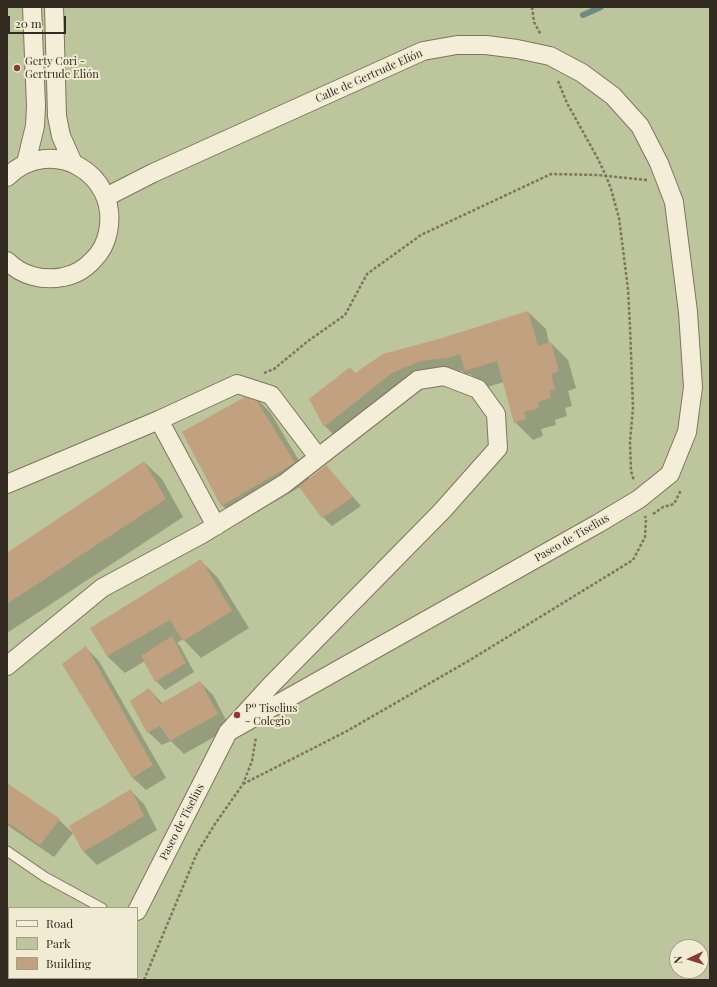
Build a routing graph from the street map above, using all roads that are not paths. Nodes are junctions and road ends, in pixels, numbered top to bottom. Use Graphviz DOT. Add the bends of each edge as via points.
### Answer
graph roads {
  1 [pos="32,7"];
  2 [pos="54,7"];
  3 [pos="26,163"];
  4 [pos="73,163"];
  5 [pos="7,176"];
  6 [pos="106,197"];
  7 [pos="674,202"];
  8 [pos="7,261"];
  9 [pos="159,420"];
  10 [pos="318,457"];
  11 [pos="7,484"];
  12 [pos="216,526"];
  13 [pos="7,666"];
  14 [pos="228,732"];
  15 [pos="7,851"];
  16 [pos="100,907"];
  17 [pos="138,910"];
  1 -- 3 [label="street" via="36,106 35,126"];
  2 -- 4 [label="street" via="57,116"];
  3 -- 4 [label="street" via="47,158"];
  3 -- 5 [label="street"];
  4 -- 6 [label="street" via="92,176"];
  6 -- 7 [label="street, Calle de Gertrude Elión" via="153,173 423,51 457,45 524,50 550,56 582,73 613,96 640,126 659,163"];
  6 -- 8 [label="street" via="110,224 107,238 97,256 77,273 56,279 41,278 28,275"];
  7 -- 14 [label="street, Paseo de Tiselius" via="688,312 693,387 687,432 670,474 638,499 599,524"];
  9 -- 10 [label="street" via="237,384 271,394"];
  9 -- 11 [label="street"];
  9 -- 12 [label="street"];
  10 -- 12 [label="street, Paseo de Tiselius" via="284,484"];
  10 -- 14 [label="street, Paseo de Tiselius" via="418,380 444,376 478,389 496,414 498,448 442,511"];
  12 -- 13 [label="street, Paseo de Tiselius" via="102,588"];
  14 -- 17 [label="street, Paseo de Tiselius"];
  15 -- 16 [label="lane" via="45,877"];
}
